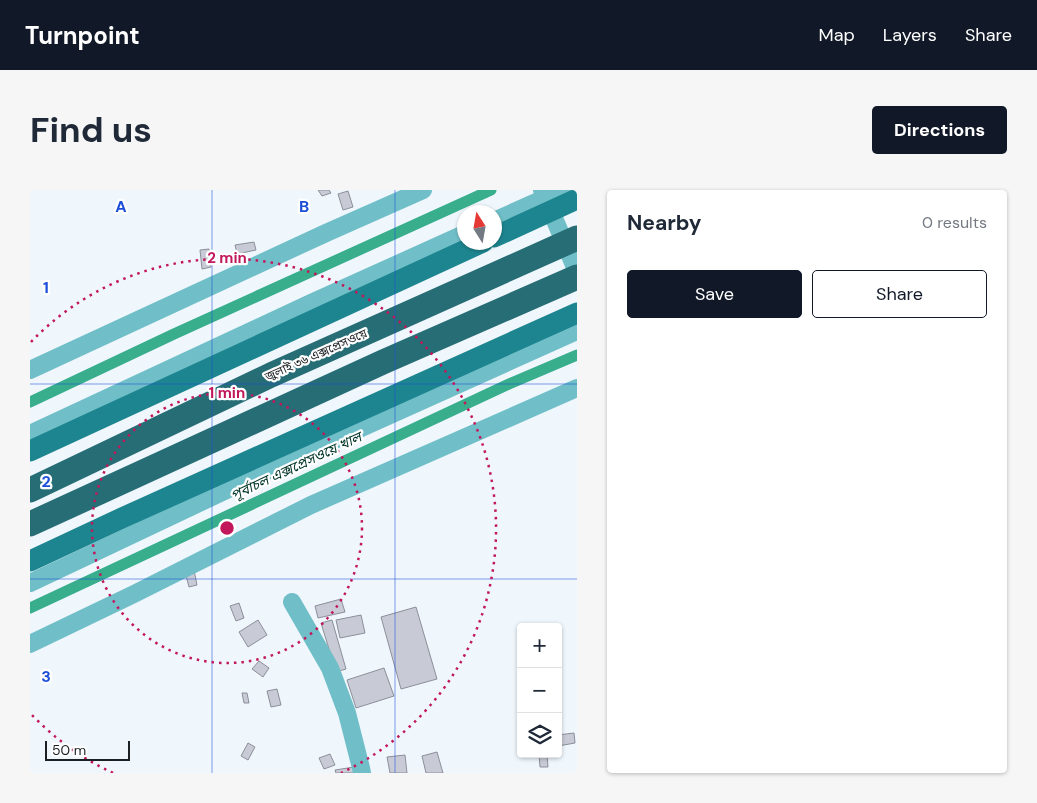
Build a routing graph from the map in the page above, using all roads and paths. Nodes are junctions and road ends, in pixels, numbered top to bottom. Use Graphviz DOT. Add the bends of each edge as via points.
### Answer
graph roads {
  1 [pos="423,190"];
  2 [pos="542,190"];
  3 [pos="563,190"];
  4 [pos="577,199"];
  5 [pos="502,217"];
  6 [pos="502,233"];
  7 [pos="457,237"];
  8 [pos="577,238"];
  9 [pos="466,250"];
  10 [pos="577,272"];
  11 [pos="577,277"];
  12 [pos="577,313"];
  13 [pos="577,331"];
  14 [pos="30,370"];
  15 [pos="577,388"];
  16 [pos="30,434"];
  17 [pos="30,452"];
  18 [pos="30,490"];
  19 [pos="30,524"];
  20 [pos="30,561"];
  21 [pos="30,583"];
  22 [pos="292,602"];
  23 [pos="30,644"];
  24 [pos="362,773"];
  1 -- 14 [label="street"];
  2 -- 10 [label="street"];
  3 -- 5 [label="street"];
  4 -- 6 [label="main road"];
  7 -- 16 [label="street"];
  8 -- 18 [label="highway, জুলাই ৩৬ এক্সপ্রেসওয়ে" via="271,375"];
  9 -- 17 [label="main road"];
  11 -- 19 [label="highway"];
  12 -- 20 [label="main road"];
  13 -- 21 [label="street" via="292,458"];
  15 -- 23 [label="street" via="310,504"];
  22 -- 24 [label="street" via="330,668 347,713"];
}
